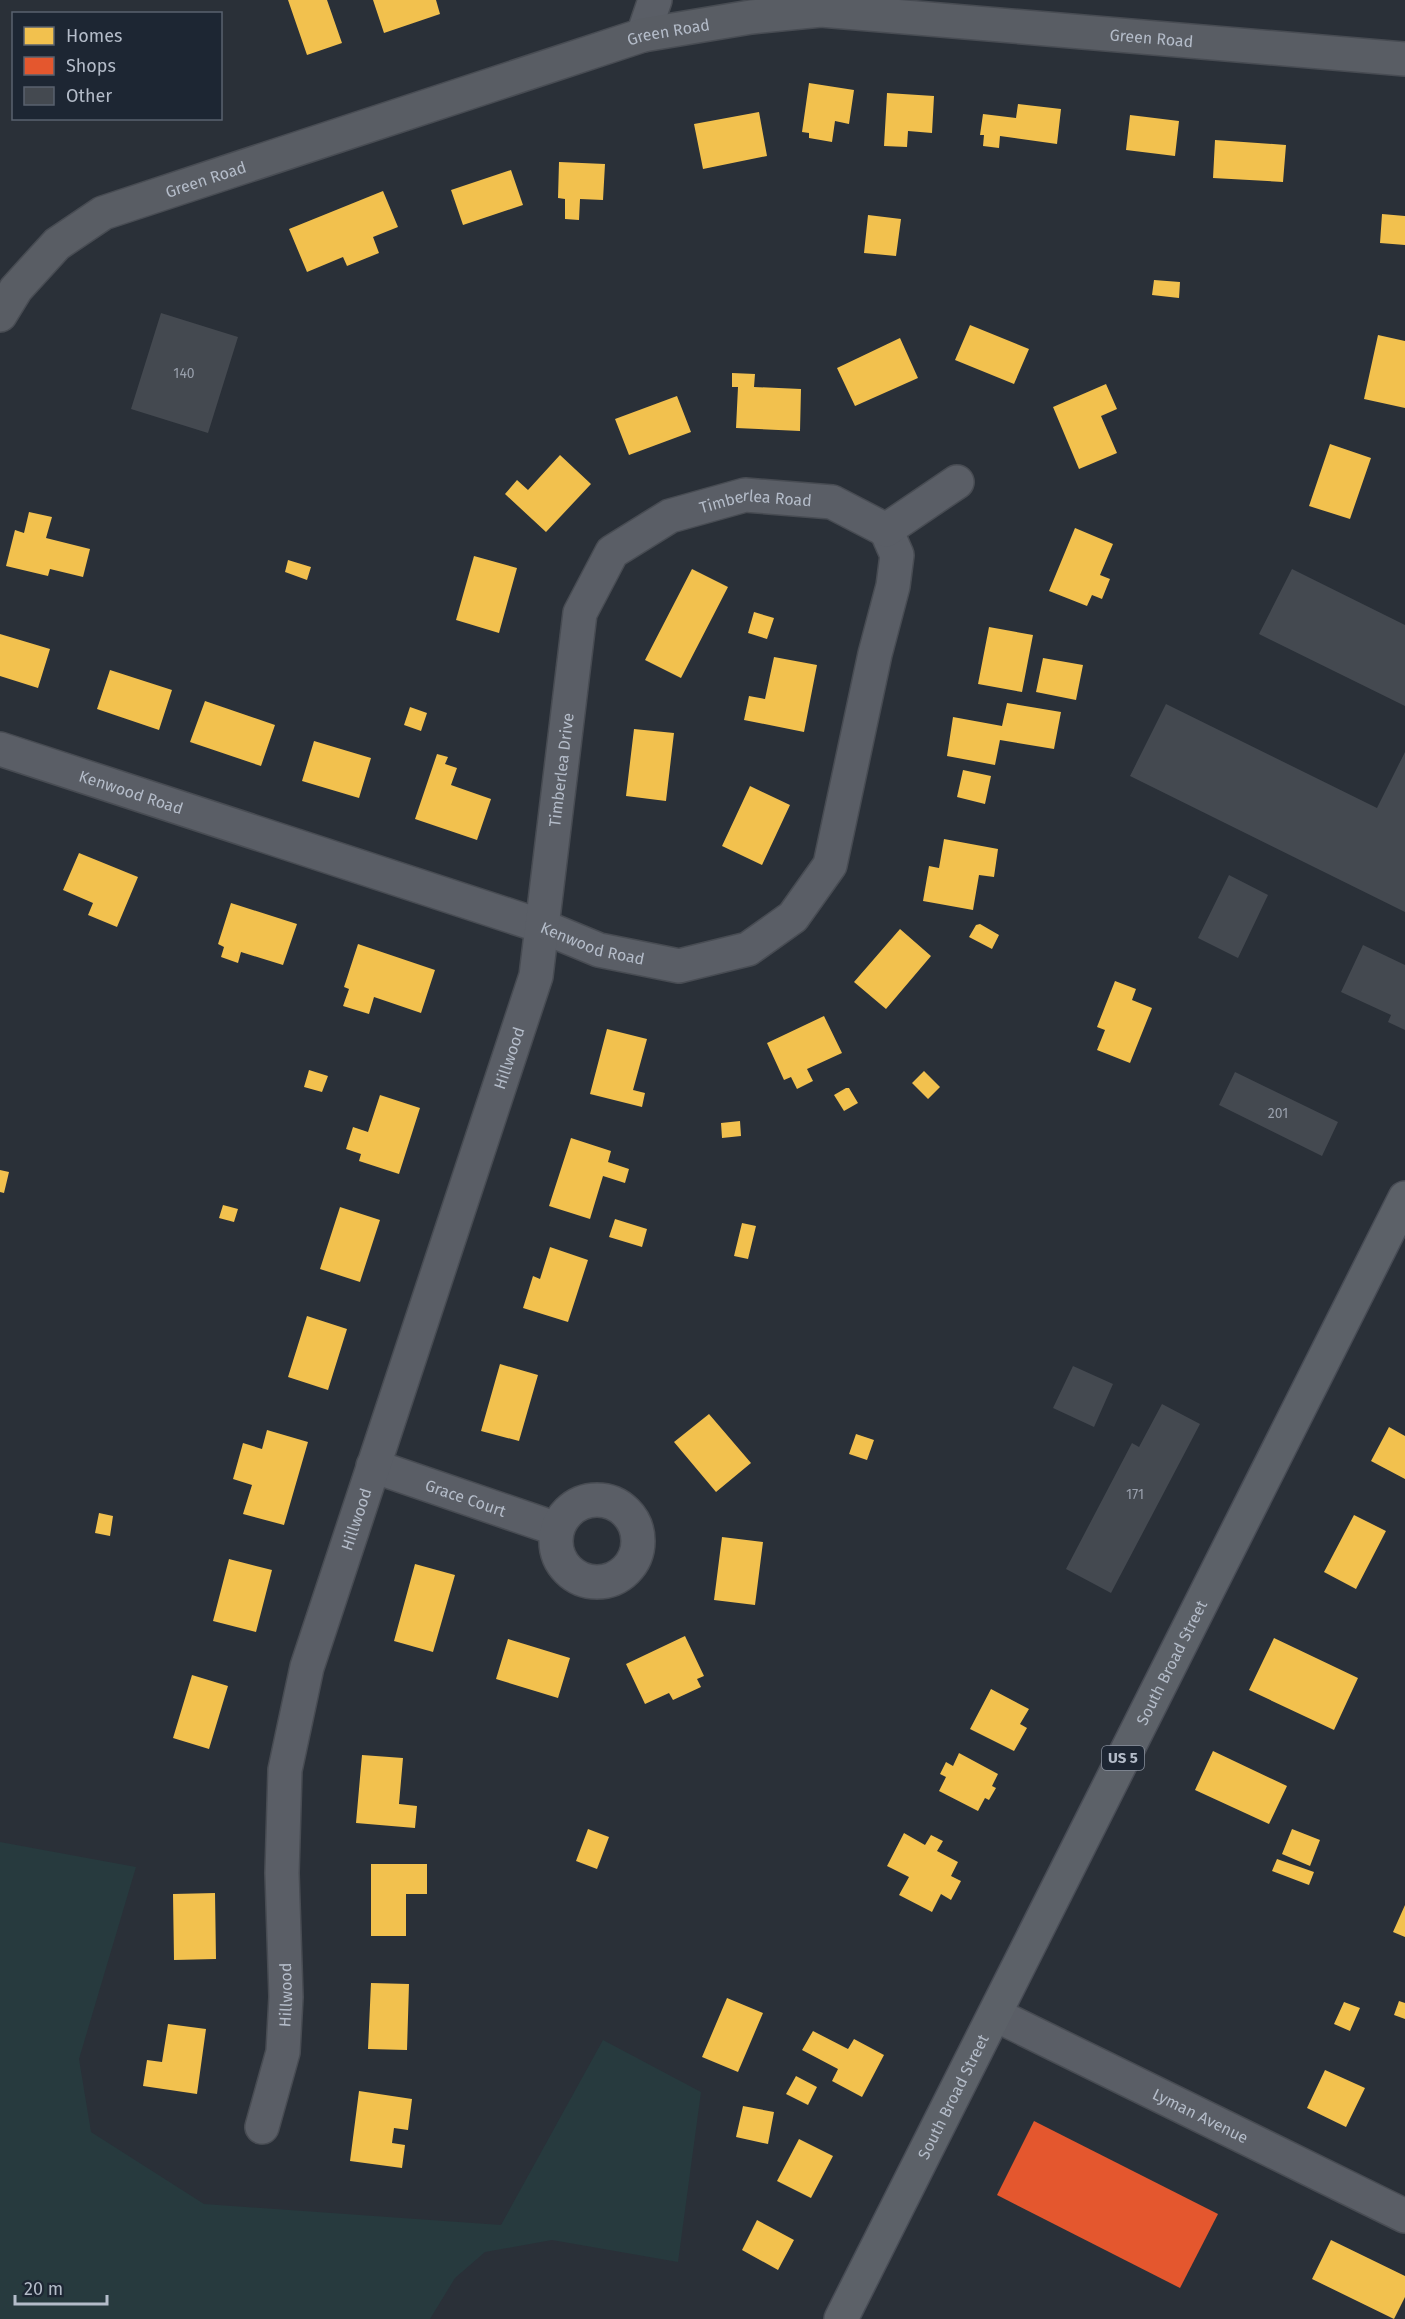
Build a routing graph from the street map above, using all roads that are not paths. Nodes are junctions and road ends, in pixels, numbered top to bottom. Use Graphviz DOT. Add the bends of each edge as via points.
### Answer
graph roads {
  1 [pos="655,0"];
  2 [pos="643,35"];
  3 [pos="1405,59"];
  4 [pos="0,315"];
  5 [pos="957,482"];
  6 [pos="886,530"];
  7 [pos="580,613"];
  8 [pos="0,749"];
  9 [pos="541,926"];
  10 [pos="1405,1198"];
  11 [pos="373,1466"];
  12 [pos="557,1529"];
  13 [pos="996,2015"];
  14 [pos="262,2127"];
  15 [pos="1405,2216"];
  16 [pos="841,2319"];
  1 -- 2 [label="street"];
  2 -- 3 [label="street, Green Road" via="821,10"];
  2 -- 4 [label="street, Green Road" via="103,213 57,244 16,289"];
  5 -- 6 [label="street"];
  6 -- 7 [label="street, Timberlea Road" via="832,502 745,495 670,516 612,552"];
  6 -- 9 [label="street, Kenwood Road" via="897,555 893,586 830,865 793,917 748,949 679,966 599,950"];
  7 -- 9 [label="street, Timberlea Drive"];
  8 -- 9 [label="street, Kenwood Road"];
  9 -- 11 [label="street, Hillwood" via="536,976"];
  10 -- 13 [label="main road, South Broad Street / US 5"];
  11 -- 12 [label="street, Grace Court"];
  11 -- 14 [label="street, Hillwood" via="307,1667 285,1770 283,2052"];
  13 -- 15 [label="street, Lyman Avenue"];
  13 -- 16 [label="main road, South Broad Street / US 5"];
}
